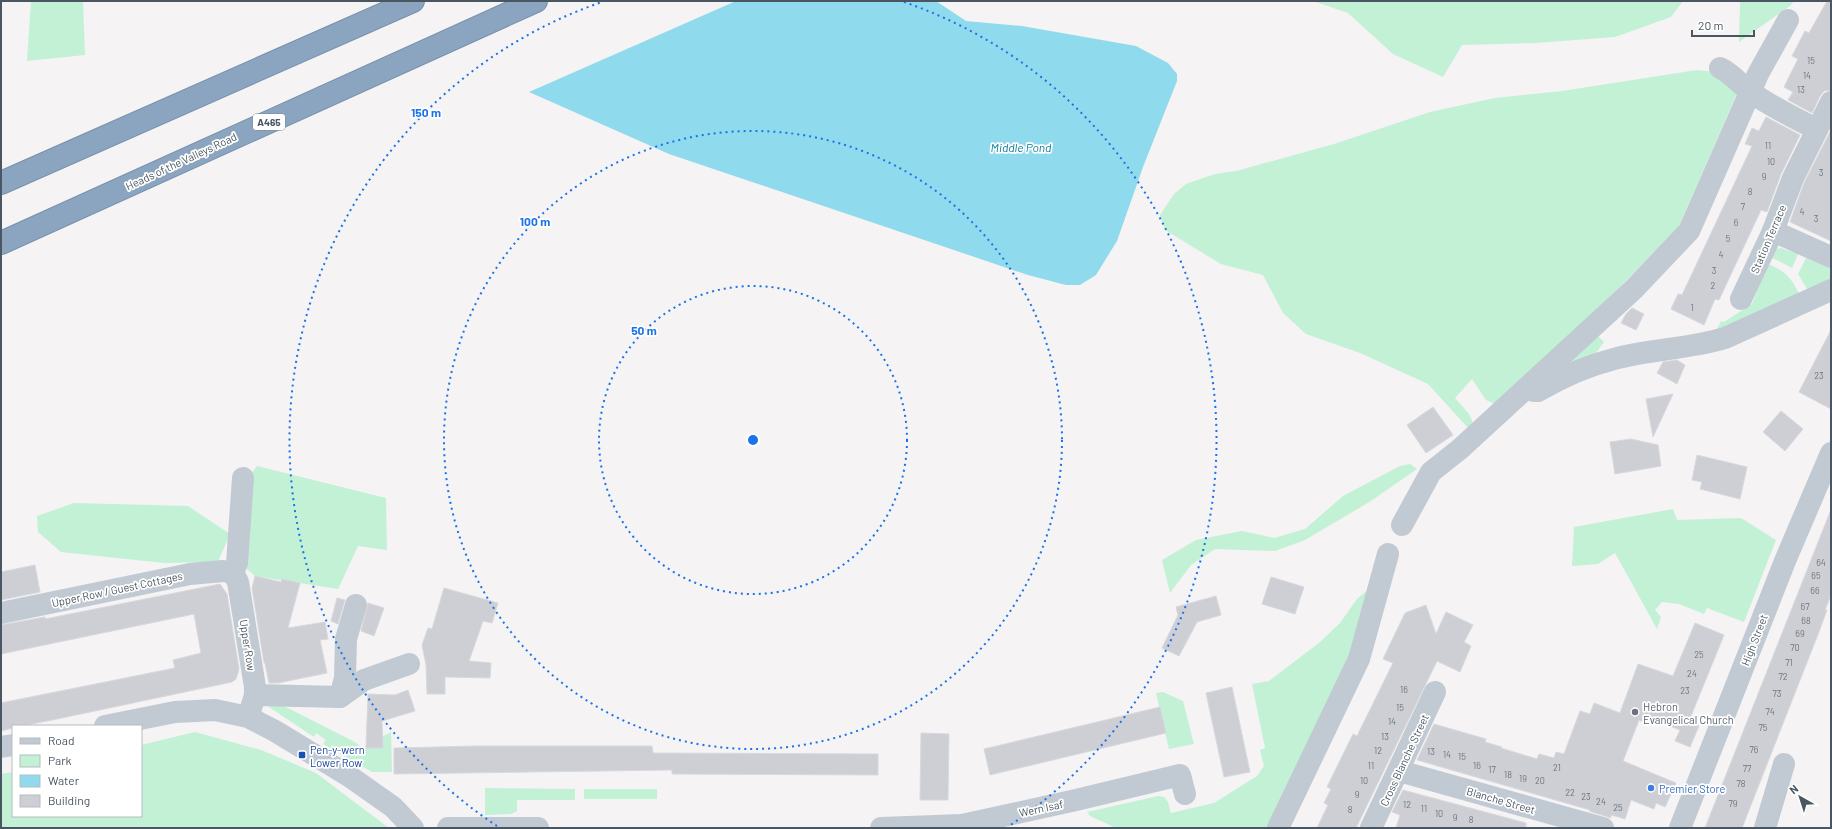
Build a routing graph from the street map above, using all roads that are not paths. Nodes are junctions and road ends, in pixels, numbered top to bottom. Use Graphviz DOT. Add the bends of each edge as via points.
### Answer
graph roads {
  1 [pos="414,1"];
  2 [pos="536,1"];
  3 [pos="1788,20"];
  4 [pos="1720,68"];
  5 [pos="1750,92"];
  6 [pos="1831,102"];
  7 [pos="1816,129"];
  8 [pos="1,182"];
  9 [pos="1772,231"];
  10 [pos="1,243"];
  11 [pos="1831,257"];
  12 [pos="1831,290"];
  13 [pos="1741,299"];
  14 [pos="1521,393"];
  15 [pos="1831,453"];
  16 [pos="243,478"];
  17 [pos="1402,525"];
  18 [pos="1388,554"];
  19 [pos="233,574"];
  20 [pos="356,605"];
  21 [pos="1,613"];
  22 [pos="409,664"];
  23 [pos="1435,692"];
  24 [pos="256,696"];
  25 [pos="340,697"];
  26 [pos="248,717"];
  27 [pos="110,725"];
  28 [pos="12,745"];
  29 [pos="1,747"];
  30 [pos="1784,764"];
  31 [pos="1399,771"];
  32 [pos="1185,794"];
  33 [pos="413,828"];
  34 [pos="448,828"];
  35 [pos="538,828"];
  36 [pos="881,828"];
  37 [pos="1278,828"];
  38 [pos="1371,828"];
  39 [pos="1603,828"];
  40 [pos="1680,828"];
  41 [pos="1764,828"];
  1 -- 8 [label="highway"];
  2 -- 10 [label="highway, Heads of the Valleys Road / A465"];
  3 -- 5 [label="street"];
  4 -- 5 [label="street" via="1729,72"];
  5 -- 7 [label="street" via="1772,107"];
  5 -- 14 [label="street" via="1689,231 1634,290"];
  6 -- 7 [label="street"];
  7 -- 9 [label="street, Station Terrace"];
  9 -- 11 [label="street"];
  9 -- 13 [label="street, Station Terrace"];
  12 -- 14 [label="street" via="1725,338 1709,343 1615,358 1565,375 1538,391"];
  14 -- 17 [label="street" via="1431,472"];
  15 -- 40 [label="street, High Street" via="1785,561"];
  16 -- 19 [label="street" via="237,563"];
  18 -- 37 [label="street" via="1359,659"];
  19 -- 21 [label="street, Upper Row / Guest Cottages" via="223,571 190,574"];
  19 -- 24 [label="street, Upper Row" via="238,582"];
  20 -- 25 [label="street" via="346,639 345,678"];
  22 -- 25 [label="street" via="364,680"];
  23 -- 31 [label="street, Cross Blanche Street"];
  24 -- 25 [label="street"];
  24 -- 26 [label="street, Upper Row"];
  26 -- 27 [label="street" via="215,710 176,712"];
  26 -- 33 [label="street" via="349,776 393,807"];
  28 -- 29 [label="street"];
  30 -- 41 [label="street"];
  31 -- 38 [label="street, Cross Blanche Street"];
  31 -- 39 [label="street, Blanche Street"];
  32 -- 36 [label="street, Wern Isaf" via="1180,775 962,825"];
  34 -- 35 [label="street"];
}
